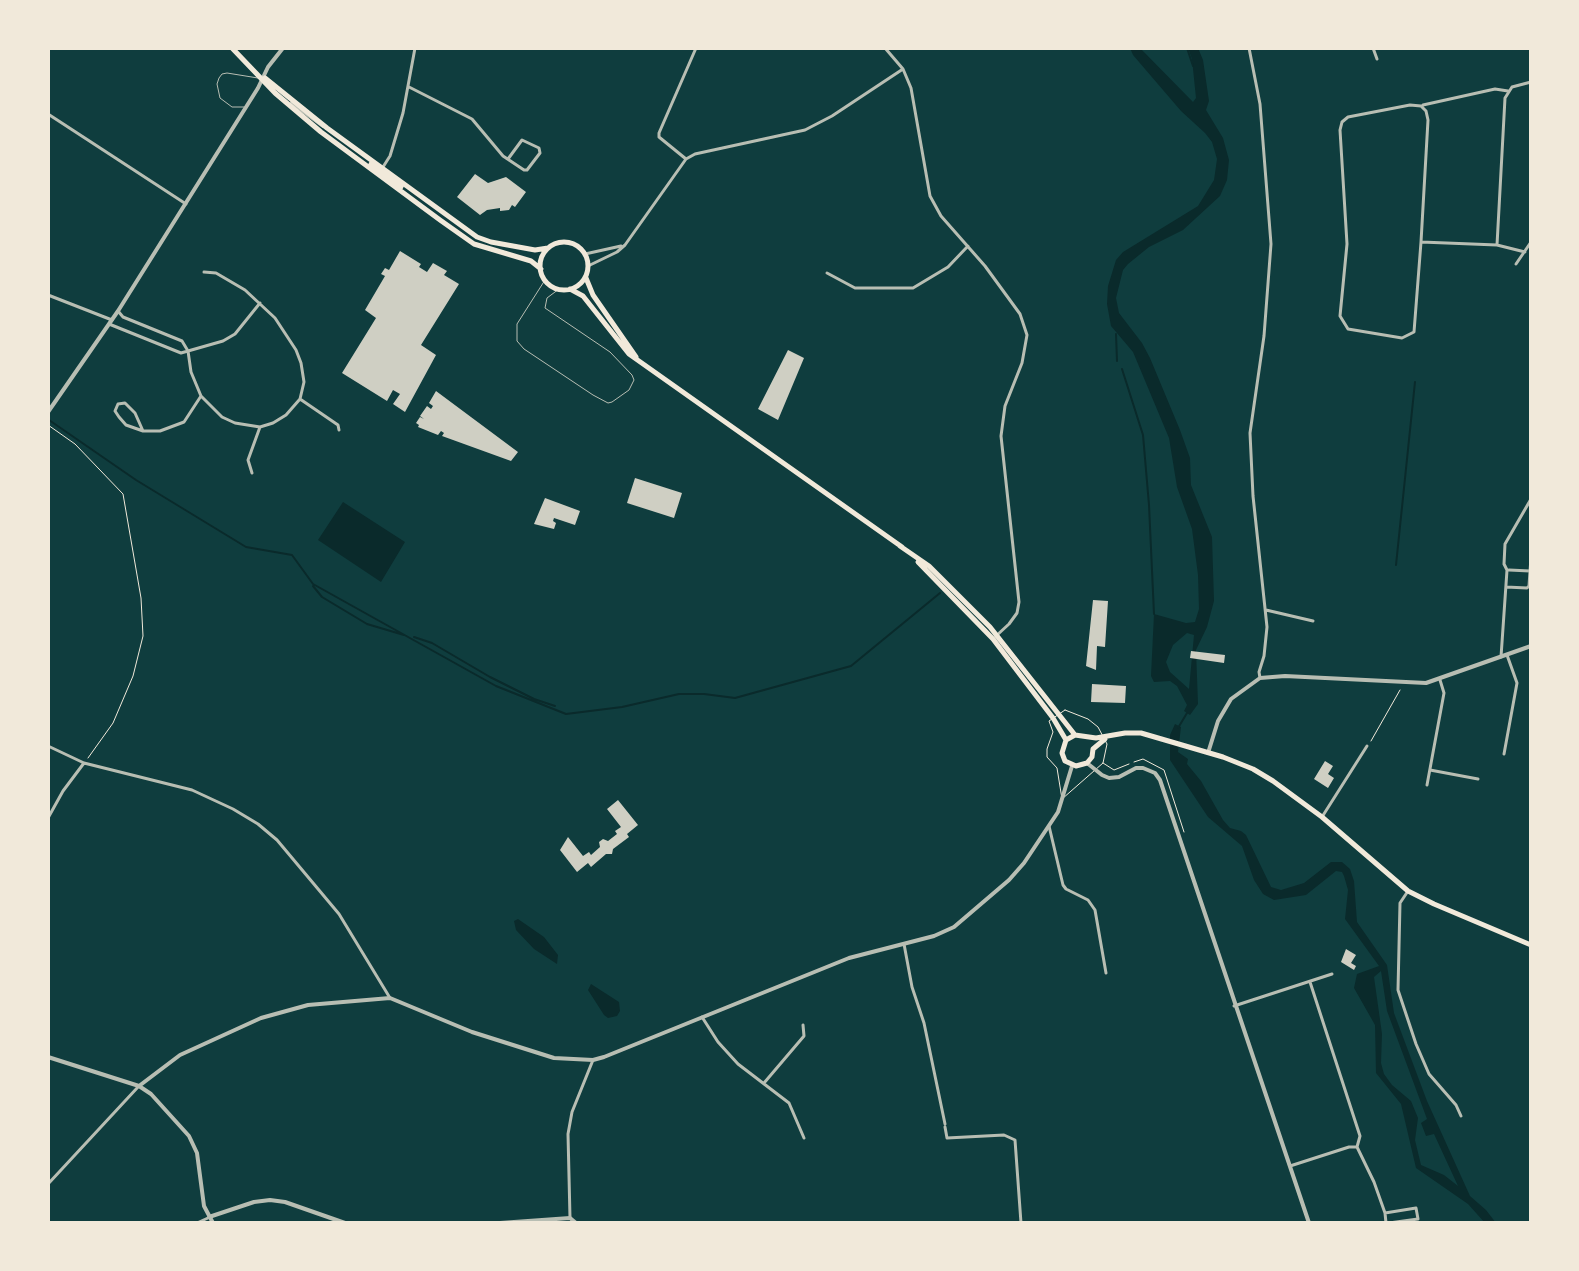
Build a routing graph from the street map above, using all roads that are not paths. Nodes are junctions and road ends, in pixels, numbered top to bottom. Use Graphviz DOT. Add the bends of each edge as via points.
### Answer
graph roads {
  1 [pos="232,48"];
  2 [pos="283,48"];
  3 [pos="415,48"];
  4 [pos="696,48"];
  5 [pos="885,48"];
  6 [pos="1249,48"];
  7 [pos="1373,48"];
  8 [pos="1377,59"];
  9 [pos="903,69"];
  10 [pos="263,77"];
  11 [pos="1531,82"];
  12 [pos="409,87"];
  13 [pos="1508,91"];
  14 [pos="247,106"];
  15 [pos="1421,106"];
  16 [pos="48,114"];
  17 [pos="508,159"];
  18 [pos="686,159"];
  19 [pos="380,171"];
  20 [pos="389,178"];
  21 [pos="186,204"];
  22 [pos="1421,242"];
  23 [pos="1531,242"];
  24 [pos="625,245"];
  25 [pos="1497,245"];
  26 [pos="968,246"];
  27 [pos="548,248"];
  28 [pos="1525,252"];
  29 [pos="585,254"];
  30 [pos="1516,264"];
  31 [pos="588,266"];
  32 [pos="541,269"];
  33 [pos="204,272"];
  34 [pos="827,273"];
  35 [pos="585,277"];
  36 [pos="545,280"];
  37 [pos="559,289"];
  38 [pos="570,289"];
  39 [pos="48,295"];
  40 [pos="260,303"];
  41 [pos="118,311"];
  42 [pos="111,322"];
  43 [pos="188,351"];
  44 [pos="639,361"];
  45 [pos="201,396"];
  46 [pos="300,399"];
  47 [pos="48,412"];
  48 [pos="260,427"];
  49 [pos="339,430"];
  50 [pos="143,431"];
  51 [pos="252,473"];
  52 [pos="1531,499"];
  53 [pos="1531,558"];
  54 [pos="1507,570"];
  55 [pos="1530,571"];
  56 [pos="1506,587"];
  57 [pos="1266,610"];
  58 [pos="1313,621"];
  59 [pos="995,637"];
  60 [pos="1531,646"];
  61 [pos="1504,656"];
  62 [pos="1260,678"];
  63 [pos="1440,680"];
  64 [pos="1053,717"];
  65 [pos="1075,735"];
  66 [pos="1105,738"];
  67 [pos="1088,739"];
  68 [pos="1066,740"];
  69 [pos="48,746"];
  70 [pos="1367,746"];
  71 [pos="1093,749"];
  72 [pos="1208,753"];
  73 [pos="1504,754"];
  74 [pos="84,763"];
  75 [pos="1087,763"];
  76 [pos="1072,766"];
  77 [pos="1430,770"];
  78 [pos="1478,779"];
  79 [pos="1427,785"];
  80 [pos="1322,817"];
  81 [pos="48,818"];
  82 [pos="1049,826"];
  83 [pos="1408,891"];
  84 [pos="904,944"];
  85 [pos="1531,945"];
  86 [pos="1106,973"];
  87 [pos="1332,974"];
  88 [pos="1310,982"];
  89 [pos="390,998"];
  90 [pos="1234,1006"];
  91 [pos="702,1017"];
  92 [pos="803,1025"];
  93 [pos="48,1057"];
  94 [pos="593,1060"];
  95 [pos="764,1083"];
  96 [pos="139,1086"];
  97 [pos="1461,1116"];
  98 [pos="804,1138"];
  99 [pos="1357,1147"];
  100 [pos="1290,1166"];
  101 [pos="48,1184"];
  102 [pos="1385,1213"];
  103 [pos="209,1217"];
  104 [pos="570,1218"];
  105 [pos="197,1223"];
  106 [pos="213,1223"];
  107 [pos="345,1223"];
  108 [pos="500,1223"];
  109 [pos="576,1223"];
  110 [pos="1021,1223"];
  111 [pos="1309,1223"];
  112 [pos="1388,1223"];
  1 -- 10 [label="main road"];
  2 -- 10 [label="street"];
  3 -- 12 [label="street"];
  4 -- 18 [label="street" via="659,133"];
  5 -- 9 [label="street"];
  6 -- 57 [label="street" via="1260,104 1271,244 1250,433"];
  7 -- 8 [label="street"];
  9 -- 18 [label="street" via="805,130"];
  9 -- 26 [label="street" via="930,196"];
  10 -- 14 [label="street"];
  10 -- 14 [label="lane" via="227,73 219,78 218,92 225,103"];
  10 -- 19 [label="main road"];
  10 -- 19 [label="main road" via="321,132"];
  11 -- 13 [label="street"];
  12 -- 17 [label="street" via="472,119"];
  12 -- 19 [label="street" via="390,156"];
  13 -- 15 [label="street" via="1495,89"];
  13 -- 25 [label="street"];
  14 -- 21 [label="street"];
  15 -- 22 [label="street" via="1428,120"];
  15 -- 22 [label="street" via="1352,116 1340,126 1347,244 1340,316 1345,326 1402,338 1414,332"];
  16 -- 21 [label="street"];
  17 -- 17 [label="street" via="527,170 539,148 522,140"];
  18 -- 24 [label="street"];
  19 -- 20 [label="main road"];
  20 -- 27 [label="main road" via="477,237"];
  20 -- 32 [label="main road" via="474,244"];
  21 -- 41 [label="street"];
  22 -- 25 [label="street"];
  23 -- 28 [label="street"];
  24 -- 29 [label="street"];
  24 -- 31 [label="street"];
  25 -- 28 [label="street"];
  26 -- 34 [label="street" via="948,267 913,288 855,288"];
  26 -- 59 [label="street" via="1020,314 1027,335 1001,436 1019,602 1017,613"];
  27 -- 29 [label="main road" via="568,242"];
  27 -- 32 [label="main road"];
  28 -- 30 [label="street"];
  29 -- 31 [label="main road"];
  31 -- 35 [label="main road"];
  32 -- 36 [label="main road"];
  33 -- 40 [label="street" via="216,273"];
  35 -- 38 [label="main road"];
  35 -- 44 [label="main road"];
  36 -- 37 [label="main road"];
  36 -- 37 [label="lane" via="517,324 517,341 593,395 612,402 629,390 632,375 610,352 545,308 550,294"];
  37 -- 38 [label="main road"];
  38 -- 44 [label="main road" via="583,296 621,347"];
  39 -- 42 [label="street"];
  40 -- 43 [label="street" via="235,334"];
  40 -- 46 [label="street" via="289,337 301,363"];
  41 -- 42 [label="street"];
  41 -- 43 [label="street" via="182,341"];
  42 -- 43 [label="street" via="176,352"];
  42 -- 47 [label="street"];
  43 -- 45 [label="street"];
  44 -- 59 [label="main road" via="929,566"];
  45 -- 48 [label="street" via="222,417"];
  45 -- 50 [label="street" via="184,422"];
  46 -- 48 [label="street" via="286,415"];
  46 -- 49 [label="street"];
  48 -- 51 [label="street" via="248,460"];
  50 -- 50 [label="street" via="135,413 125,403 118,404 115,411 126,425"];
  52 -- 54 [label="street" via="1505,544"];
  53 -- 55 [label="street"];
  54 -- 55 [label="street"];
  54 -- 56 [label="street"];
  55 -- 56 [label="street" via="1527,588"];
  56 -- 61 [label="street"];
  57 -- 58 [label="street"];
  57 -- 62 [label="street"];
  59 -- 64 [label="main road"];
  60 -- 61 [label="street"];
  61 -- 63 [label="street"];
  61 -- 73 [label="street" via="1517,683"];
  62 -- 63 [label="street"];
  62 -- 72 [label="street" via="1231,699"];
  63 -- 77 [label="street" via="1444,693"];
  64 -- 65 [label="main road"];
  64 -- 68 [label="main road"];
  65 -- 67 [label="main road"];
  65 -- 68 [label="main road"];
  66 -- 67 [label="main road"];
  66 -- 71 [label="main road"];
  66 -- 72 [label="main road" via="1132,732"];
  67 -- 71 [label="main road"];
  68 -- 76 [label="main road" via="1062,753"];
  69 -- 74 [label="street"];
  70 -- 80 [label="street"];
  71 -- 75 [label="main road"];
  72 -- 80 [label="main road" via="1264,775"];
  74 -- 81 [label="street"];
  74 -- 89 [label="street" via="192,790 258,824 339,914"];
  75 -- 76 [label="main road"];
  75 -- 90 [label="street" via="1109,778 1143,768 1160,780"];
  76 -- 82 [label="street"];
  77 -- 78 [label="street"];
  77 -- 79 [label="street"];
  80 -- 83 [label="main road"];
  82 -- 84 [label="street" via="1016,873 954,927"];
  82 -- 86 [label="street" via="1063,885 1095,910"];
  83 -- 85 [label="main road"];
  83 -- 97 [label="street" via="1400,903 1398,990 1429,1074"];
  84 -- 91 [label="street" via="849,958"];
  84 -- 110 [label="street" via="947,1138 1004,1135 1015,1140"];
  87 -- 88 [label="street"];
  88 -- 90 [label="street"];
  88 -- 99 [label="street" via="1360,1136"];
  89 -- 94 [label="street" via="554,1058"];
  89 -- 96 [label="street" via="308,1005 261,1018 180,1055"];
  90 -- 100 [label="street"];
  91 -- 94 [label="street"];
  91 -- 95 [label="street" via="726,1052"];
  92 -- 95 [label="street" via="804,1036"];
  93 -- 96 [label="street"];
  94 -- 104 [label="street" via="568,1134"];
  95 -- 98 [label="street" via="789,1103"];
  96 -- 101 [label="street"];
  96 -- 103 [label="street" via="189,1136"];
  99 -- 100 [label="street"];
  99 -- 102 [label="street"];
  100 -- 111 [label="street"];
  102 -- 112 [label="street"];
  102 -- 112 [label="street" via="1416,1208 1418,1219"];
  103 -- 105 [label="street"];
  103 -- 106 [label="street"];
  103 -- 107 [label="street" via="270,1200"];
  104 -- 108 [label="street"];
  104 -- 109 [label="street"];
}
